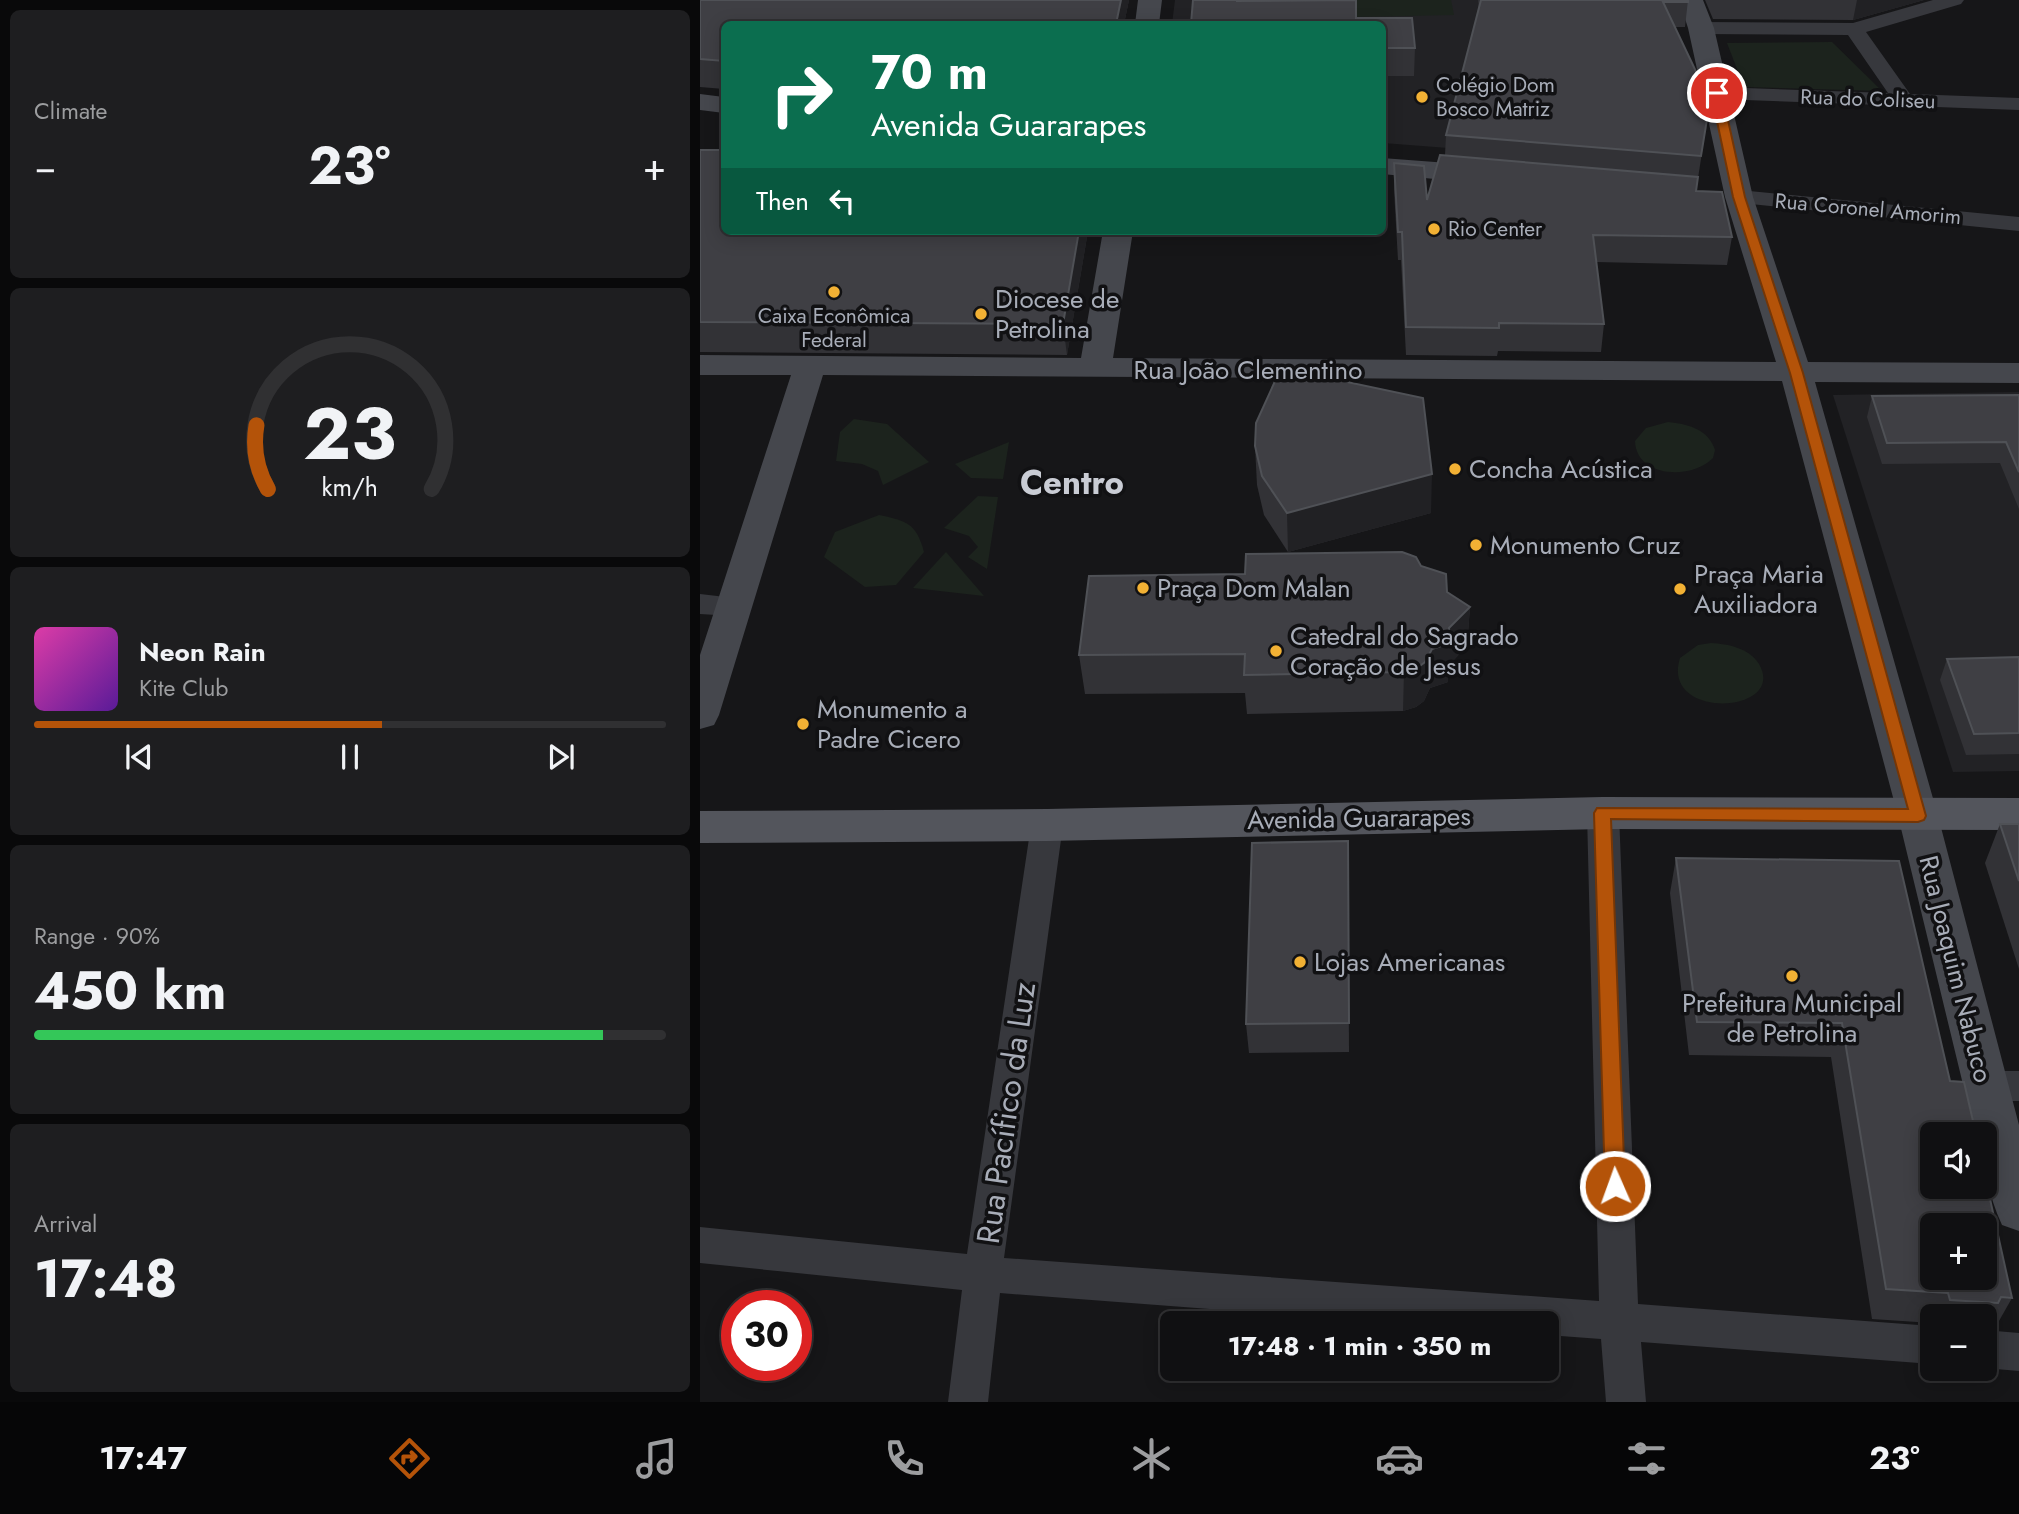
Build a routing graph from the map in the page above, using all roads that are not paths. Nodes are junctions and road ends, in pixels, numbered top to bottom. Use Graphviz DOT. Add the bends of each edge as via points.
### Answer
graph roads {
  1 [pos="1150,0"];
  2 [pos="1954,0"];
  3 [pos="1696,14"];
  4 [pos="1147,21"];
  5 [pos="1854,29"];
  6 [pos="1717,93"];
  7 [pos="1903,99"];
  8 [pos="700,102"];
  9 [pos="2019,104"];
  10 [pos="721,105"];
  11 [pos="1386,166"];
  12 [pos="1514,177"];
  13 [pos="1727,196"];
  14 [pos="2019,224"];
  15 [pos="1117,235"];
  16 [pos="700,365"];
  17 [pos="810,367"];
  18 [pos="1095,369"];
  19 [pos="1797,373"];
  20 [pos="2019,373"];
  21 [pos="716,605"];
  22 [pos="700,715"];
  23 [pos="1603,813"];
  24 [pos="2019,814"];
  25 [pos="1918,816"];
  26 [pos="1047,825"];
  27 [pos="700,828"];
  28 [pos="2002,1086"];
  29 [pos="2019,1209"];
  30 [pos="700,1245"];
  31 [pos="983,1274"];
  32 [pos="1619,1319"];
  33 [pos="1920,1344"];
  34 [pos="1997,1350"];
  35 [pos="2019,1352"];
  36 [pos="968,1402"];
  37 [pos="1626,1402"];
  1 -- 4 [label="main road"];
  2 -- 5 [label="street"];
  3 -- 5 [label="street"];
  3 -- 6 [label="main road, Rua Joaquim Nabuco"];
  5 -- 7 [label="street"];
  6 -- 7 [label="street, Rua do Coliseu"];
  6 -- 13 [label="main road, Rua Joaquim Nabuco"];
  7 -- 9 [label="street, Rua do Coliseu"];
  8 -- 10 [label="main road"];
  11 -- 12 [label="main road"];
  13 -- 14 [label="street, Rua Coronel Amorim"];
  13 -- 19 [label="main road, Rua Joaquim Nabuco"];
  15 -- 18 [label="main road"];
  16 -- 17 [label="main road, Rua João Clementino"];
  17 -- 18 [label="main road, Rua João Clementino"];
  17 -- 21 [label="main road"];
  18 -- 19 [label="main road, Rua João Clementino"];
  19 -- 20 [label="main road, Rua João Clementino"];
  19 -- 25 [label="main road, Rua Joaquim Nabuco"];
  21 -- 22 [label="main road"];
  23 -- 25 [label="main road, Avenida Guararapes"];
  23 -- 26 [label="main road, Avenida Guararapes"];
  23 -- 32 [label="street"];
  24 -- 25 [label="main road, Avenida Guararapes"];
  25 -- 28 [label="main road, Rua Joaquim Nabuco"];
  26 -- 27 [label="main road, Avenida Guararapes"];
  26 -- 31 [label="street, Rua Pacífico da Luz"];
  28 -- 29 [label="main road, Rua Joaquim Nabuco"];
  30 -- 31 [label="street"];
  31 -- 32 [label="street"];
  31 -- 36 [label="street, Rua Pacífico da Luz"];
  32 -- 33 [label="street"];
  32 -- 37 [label="street"];
  34 -- 35 [label="street"];
}
